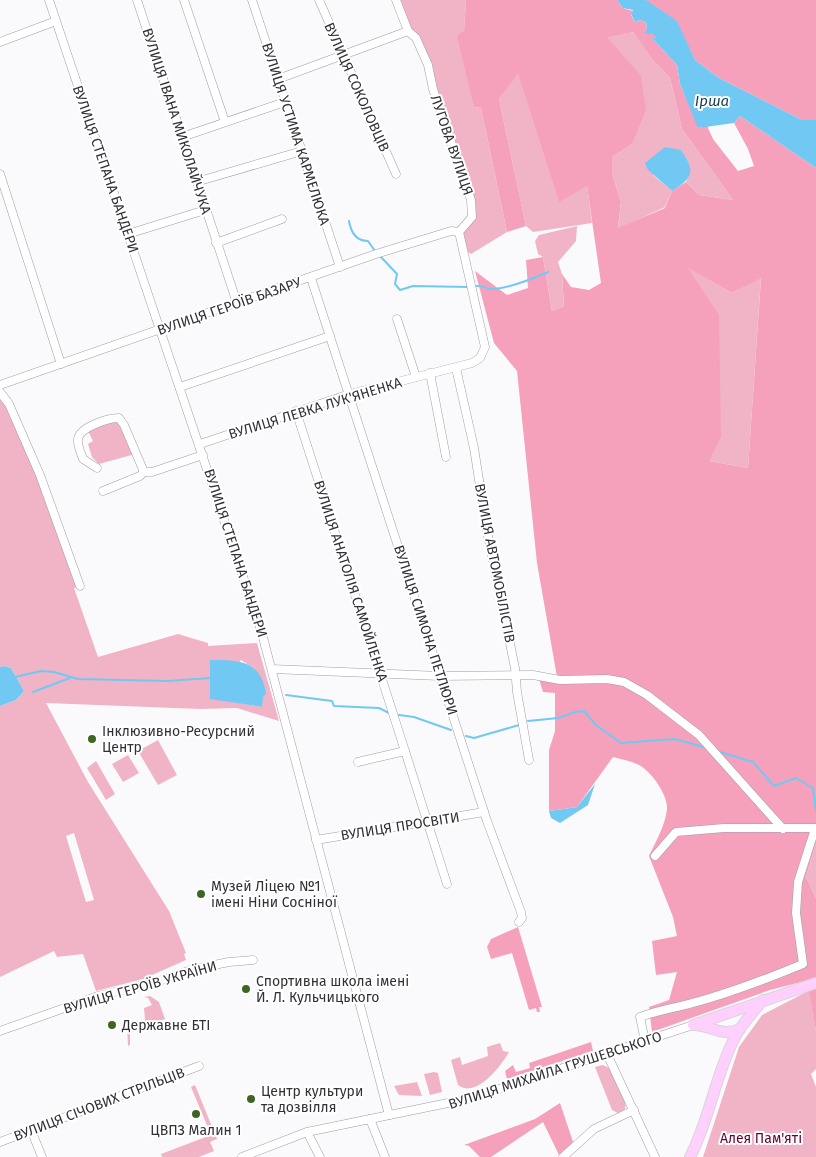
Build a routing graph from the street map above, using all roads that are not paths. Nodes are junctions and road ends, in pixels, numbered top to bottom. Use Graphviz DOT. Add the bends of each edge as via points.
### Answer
graph roads {
  1 [pos="60,0"];
  2 [pos="137,0"];
  3 [pos="184,0"];
  4 [pos="252,0"];
  5 [pos="319,0"];
  6 [pos="396,0"];
  7 [pos="50,2"];
  8 [pos="56,21"];
  9 [pos="408,31"];
  10 [pos="0,42"];
  11 [pos="342,55"];
  12 [pos="278,79"];
  13 [pos="285,102"];
  14 [pos="225,122"];
  15 [pos="182,137"];
  16 [pos="302,150"];
  17 [pos="0,174"];
  18 [pos="396,174"];
  19 [pos="196,182"];
  20 [pos="205,210"];
  21 [pos="282,219"];
  22 [pos="459,232"];
  23 [pos="128,234"];
  24 [pos="216,242"];
  25 [pos="340,267"];
  26 [pos="311,278"];
  27 [pos="237,303"];
  28 [pos="397,319"];
  29 [pos="160,329"];
  30 [pos="330,336"];
  31 [pos="61,364"];
  32 [pos="456,368"];
  33 [pos="430,373"];
  34 [pos="416,377"];
  35 [pos="0,385"];
  36 [pos="180,387"];
  37 [pos="0,392"];
  38 [pos="350,394"];
  39 [pos="296,412"];
  40 [pos="200,444"];
  41 [pos="203,454"];
  42 [pos="446,457"];
  43 [pos="97,468"];
  44 [pos="144,472"];
  45 [pos="103,492"];
  46 [pos="80,586"];
  47 [pos="272,669"];
  48 [pos="380,673"];
  49 [pos="440,676"];
  50 [pos="515,676"];
  51 [pos="405,751"];
  52 [pos="529,760"];
  53 [pos="358,762"];
  54 [pos="484,812"];
  55 [pos="428,821"];
  56 [pos="815,828"];
  57 [pos="783,829"];
  58 [pos="316,840"];
  59 [pos="655,856"];
  60 [pos="447,884"];
  61 [pos="519,922"];
  62 [pos="254,960"];
  63 [pos="816,983"];
  64 [pos="763,1000"];
  65 [pos="693,1025"];
  66 [pos="740,1029"];
  67 [pos="0,1032"];
  68 [pos="718,1032"];
  69 [pos="645,1041"];
  70 [pos="607,1054"];
  71 [pos="728,1055"];
  72 [pos="198,1066"];
  73 [pos="634,1110"];
  74 [pos="389,1116"];
  75 [pos="370,1119"];
  76 [pos="31,1130"];
  77 [pos="307,1132"];
  78 [pos="0,1142"];
  79 [pos="42,1157"];
  80 [pos="242,1157"];
  81 [pos="320,1157"];
  82 [pos="385,1157"];
  83 [pos="563,1157"];
  84 [pos="655,1157"];
  85 [pos="690,1157"];
  1 -- 7 [label="street"];
  2 -- 15 [label="street, ВУЛИЦЯ ІВАНА МИКОЛАЙЧУКА"];
  3 -- 14 [label="street"];
  4 -- 12 [label="street, ВУЛИЦЯ УСТИМА КАРМЕЛЮКА"];
  5 -- 11 [label="street, ВУЛИЦЯ СОКОЛОВЦІВ"];
  6 -- 9 [label="street, ЛУГОВА ВУЛИЦЯ"];
  7 -- 8 [label="street, ВУЛИЦЯ СТЕПАНА БАНДЕРИ"];
  8 -- 10 [label="street"];
  8 -- 23 [label="street, ВУЛИЦЯ СТЕПАНА БАНДЕРИ"];
  9 -- 11 [label="street"];
  9 -- 22 [label="street, ЛУГОВА ВУЛИЦЯ" via="416,38 430,71 433,89 472,204 472,216"];
  11 -- 12 [label="street"];
  11 -- 18 [label="street, ВУЛИЦЯ СОКОЛОВЦІВ"];
  12 -- 13 [label="street, ВУЛИЦЯ УСТИМА КАРМЕЛЮКА"];
  13 -- 14 [label="street"];
  13 -- 16 [label="street, ВУЛИЦЯ УСТИМА КАРМЕЛЮКА"];
  14 -- 15 [label="street"];
  15 -- 19 [label="street, ВУЛИЦЯ ІВАНА МИКОЛАЙЧУКА"];
  16 -- 19 [label="street"];
  16 -- 25 [label="street, ВУЛИЦЯ УСТИМА КАРМЕЛЮКА"];
  17 -- 31 [label="street"];
  19 -- 20 [label="street, ВУЛИЦЯ ІВАНА МИКОЛАЙЧУКА"];
  20 -- 23 [label="street"];
  20 -- 24 [label="street, ВУЛИЦЯ ІВАНА МИКОЛАЙЧУКА"];
  21 -- 24 [label="street"];
  22 -- 25 [label="street, ВУЛИЦЯ ГЕРОЇВ БАЗАРУ" via="430,237"];
  22 -- 32 [label="street, ВУЛИЦЯ ЛЕВКА ЛУК'ЯНЕНКА" via="485,347 476,362"];
  23 -- 29 [label="street, ВУЛИЦЯ СТЕПАНА БАНДЕРИ"];
  24 -- 27 [label="street, ВУЛИЦЯ ІВАНА МИКОЛАЙЧУКА"];
  25 -- 26 [label="street, ВУЛИЦЯ ГЕРОЇВ БАЗАРУ"];
  26 -- 27 [label="street, ВУЛИЦЯ ГЕРОЇВ БАЗАРУ"];
  26 -- 30 [label="street, ВУЛИЦЯ СИМОНА ПЕТЛЮРИ"];
  27 -- 29 [label="street, ВУЛИЦЯ ГЕРОЇВ БАЗАРУ"];
  28 -- 34 [label="street"];
  29 -- 31 [label="street, ВУЛИЦЯ ГЕРОЇВ БАЗАРУ"];
  29 -- 36 [label="street, ВУЛИЦЯ СТЕПАНА БАНДЕРИ"];
  30 -- 36 [label="street"];
  30 -- 38 [label="street, ВУЛИЦЯ СИМОНА ПЕТЛЮРИ"];
  31 -- 35 [label="street, ВУЛИЦЯ ГЕРОЇВ БАЗАРУ"];
  32 -- 33 [label="street, ВУЛИЦЯ ЛЕВКА ЛУК'ЯНЕНКА"];
  32 -- 50 [label="street, ВУЛИЦЯ АВТОМОБІЛІСТІВ" via="474,448 488,540"];
  33 -- 34 [label="street, ВУЛИЦЯ ЛЕВКА ЛУК'ЯНЕНКА"];
  33 -- 42 [label="street"];
  34 -- 38 [label="street, ВУЛИЦЯ ЛЕВКА ЛУК'ЯНЕНКА"];
  36 -- 40 [label="street, ВУЛИЦЯ СТЕПАНА БАНДЕРИ"];
  37 -- 46 [label="street" via="9,404 40,475"];
  38 -- 39 [label="street, ВУЛИЦЯ ЛЕВКА ЛУК'ЯНЕНКА"];
  38 -- 49 [label="street, ВУЛИЦЯ СИМОНА ПЕТЛЮРИ"];
  39 -- 40 [label="street, ВУЛИЦЯ ЛЕВКА ЛУК'ЯНЕНКА"];
  39 -- 48 [label="street, ВУЛИЦЯ АНАТОЛІЯ САМОЙЛЕНКА"];
  40 -- 41 [label="street, ВУЛИЦЯ СТЕПАНА БАНДЕРИ"];
  41 -- 44 [label="street"];
  41 -- 47 [label="street, ВУЛИЦЯ СТЕПАНА БАНДЕРИ"];
  43 -- 44 [label="street" via="83,459 77,440 82,431 117,418 124,425"];
  44 -- 45 [label="street"];
  47 -- 48 [label="street"];
  47 -- 58 [label="street, ВУЛИЦЯ СТЕПАНА БАНДЕРИ"];
  48 -- 49 [label="street"];
  48 -- 51 [label="street, ВУЛИЦЯ АНАТОЛІЯ САМОЙЛЕНКА"];
  49 -- 50 [label="street"];
  49 -- 54 [label="street, ВУЛИЦЯ СИМОНА ПЕТЛЮРИ"];
  50 -- 52 [label="street, ВУЛИЦЯ АВТОМОБІЛІСТІВ"];
  50 -- 57 [label="street" via="539,675 573,682 611,680 635,688 699,735"];
  51 -- 53 [label="street"];
  51 -- 55 [label="street, ВУЛИЦЯ АНАТОЛІЯ САМОЙЛЕНКА"];
  54 -- 55 [label="street, ВУЛИЦЯ ПРОСВІТИ"];
  54 -- 61 [label="street, ВУЛИЦЯ СИМОНА ПЕТЛЮРИ" via="521,912"];
  55 -- 58 [label="street, ВУЛИЦЯ ПРОСВІТИ"];
  55 -- 60 [label="street, ВУЛИЦЯ АНАТОЛІЯ САМОЙЛЕНКА"];
  56 -- 57 [label="street"];
  56 -- 69 [label="street" via="798,882 796,913 804,964 640,1017"];
  57 -- 59 [label="street" via="724,828 676,832"];
  58 -- 74 [label="street, ВУЛИЦЯ СТЕПАНА БАНДЕРИ"];
  62 -- 67 [label="street, ВУЛИЦЯ ГЕРОЇВ УКРАЇНИ" via="194,969 98,996"];
  63 -- 64 [label="main road"];
  64 -- 65 [label="main road"];
  64 -- 66 [label="main road"];
  65 -- 68 [label="main road" via="706,1026"];
  65 -- 69 [label="street, ВУЛИЦЯ МИХАЙЛА ГРУШЕВСЬКОГО"];
  66 -- 68 [label="main road"];
  66 -- 71 [label="main road"];
  68 -- 71 [label="main road"];
  69 -- 70 [label="street, ВУЛИЦЯ МИХАЙЛА ГРУШЕВСЬКОГО"];
  70 -- 73 [label="street"];
  70 -- 74 [label="street, ВУЛИЦЯ МИХАЙЛА ГРУШЕВСЬКОГО" via="464,1101"];
  71 -- 85 [label="main road"];
  72 -- 76 [label="street, ВУЛИЦЯ СІЧОВИХ СТРІЛЬЦІВ"];
  73 -- 83 [label="street" via="585,1136"];
  73 -- 84 [label="street"];
  74 -- 75 [label="street, ВУЛИЦЯ МИХАЙЛА ГРУШЕВСЬКОГО"];
  75 -- 77 [label="street, ВУЛИЦЯ МИХАЙЛА ГРУШЕВСЬКОГО"];
  75 -- 82 [label="street"];
  76 -- 78 [label="street, ВУЛИЦЯ СІЧОВИХ СТРІЛЬЦІВ"];
  76 -- 79 [label="street"];
  77 -- 80 [label="street, ВУЛИЦЯ МИХАЙЛА ГРУШЕВСЬКОГО"];
  77 -- 81 [label="street"];
}
